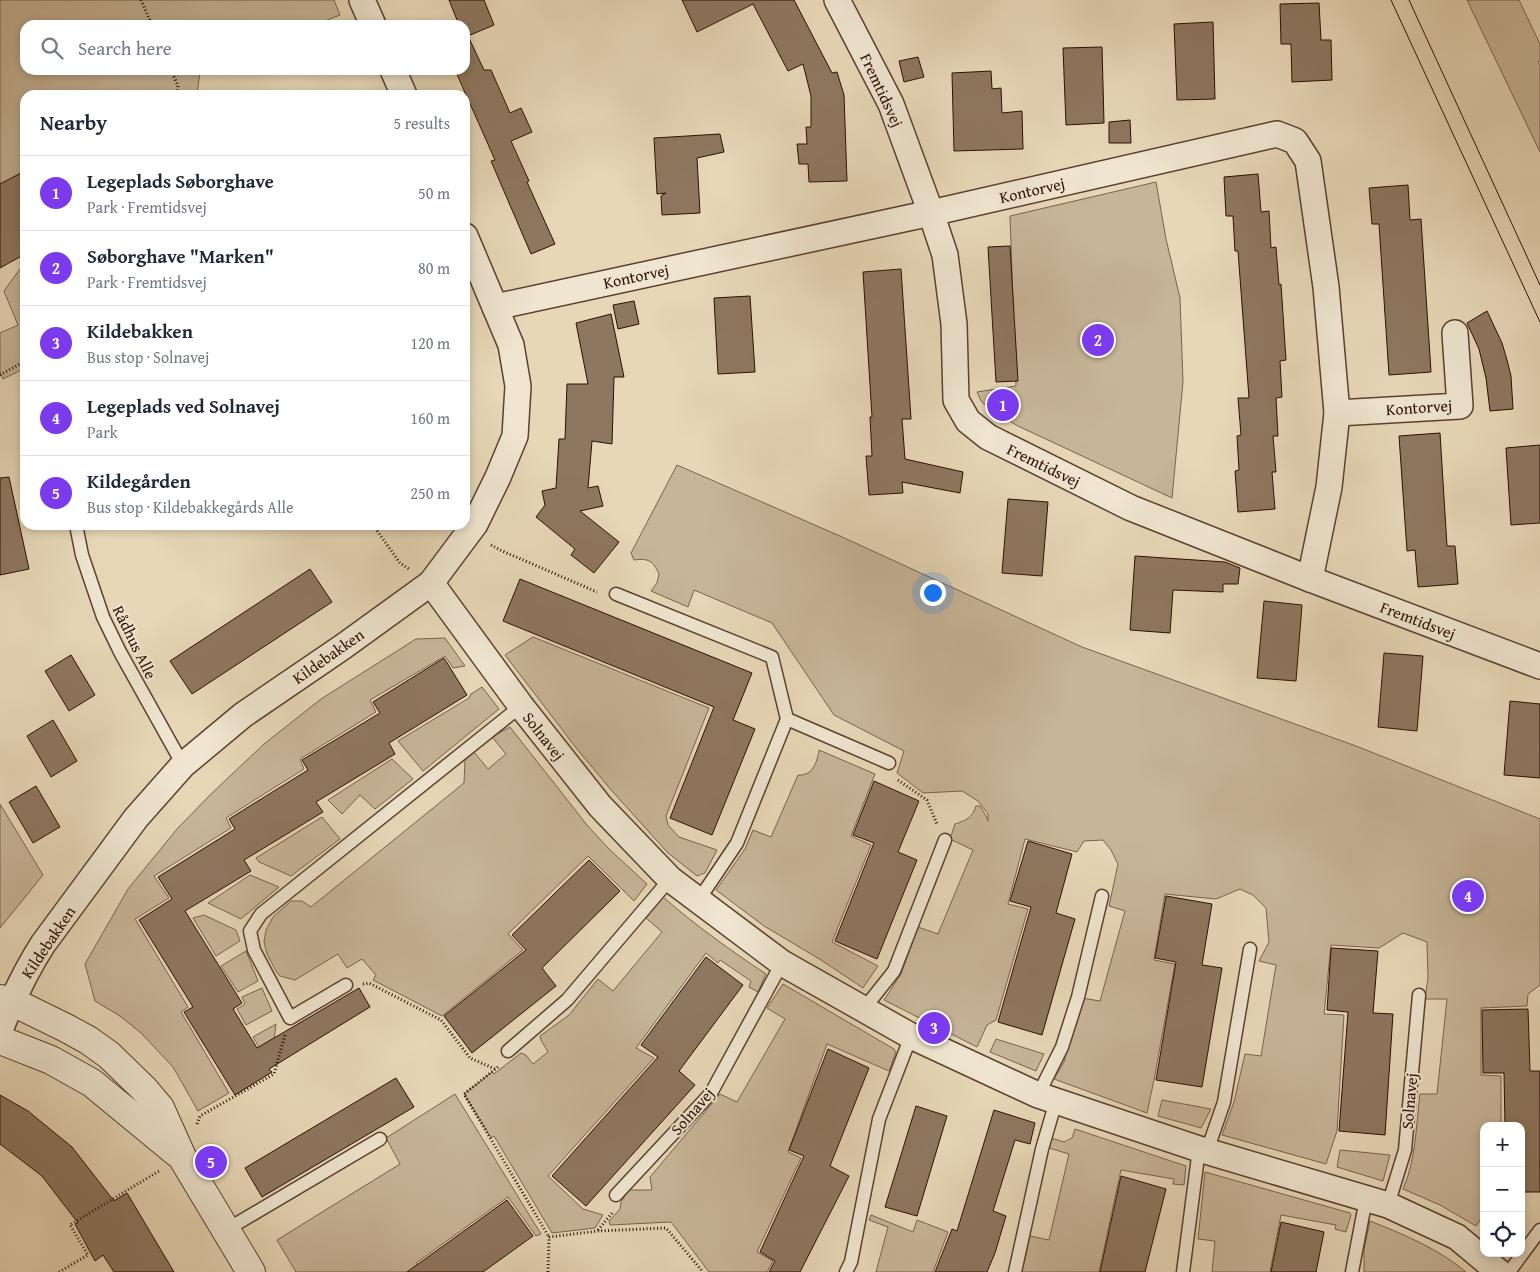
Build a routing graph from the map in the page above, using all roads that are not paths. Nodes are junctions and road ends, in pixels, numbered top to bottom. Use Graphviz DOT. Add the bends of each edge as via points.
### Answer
graph roads {
  1 [pos="362,0"];
  2 [pos="837,0"];
  3 [pos="371,20"];
  4 [pos="395,75"];
  5 [pos="402,90"];
  6 [pos="931,213"];
  7 [pos="470,248"];
  8 [pos="495,306"];
  9 [pos="1455,333"];
  10 [pos="1337,413"];
  11 [pos="77,530"];
  12 [pos="1310,579"];
  13 [pos="431,583"];
  14 [pos="616,594"];
  15 [pos="1540,666"];
  16 [pos="521,706"];
  17 [pos="787,719"];
  18 [pos="889,763"];
  19 [pos="183,765"];
  20 [pos="945,840"];
  21 [pos="670,879"];
  22 [pos="1102,896"];
  23 [pos="698,900"];
  24 [pos="1250,949"];
  25 [pos="782,963"];
  26 [pos="346,985"];
  27 [pos="1419,995"];
  28 [pos="6,1000"];
  29 [pos="863,1010"];
  30 [pos="0,1030"];
  31 [pos="911,1036"];
  32 [pos="0,1040"];
  33 [pos="508,1051"];
  34 [pos="1047,1098"];
  35 [pos="380,1139"];
  36 [pos="1203,1150"];
  37 [pos="182,1157"];
  38 [pos="616,1195"];
  39 [pos="1377,1202"];
  40 [pos="226,1230"];
  41 [pos="1540,1230"];
  42 [pos="251,1272"];
  43 [pos="846,1272"];
  44 [pos="1015,1272"];
  45 [pos="1183,1272"];
  46 [pos="1352,1272"];
  47 [pos="1499,1272"];
  48 [pos="1509,1272"];
  1 -- 3 [label="street"];
  2 -- 6 [label="street, Fremtidsvej" via="891,104"];
  4 -- 5 [label="street"];
  6 -- 8 [label="street, Kontorvej"];
  6 -- 10 [label="street, Kontorvej" via="1277,134 1295,141 1308,161 1326,287"];
  6 -- 12 [label="street, Fremtidsvej" via="945,255 954,324 956,400 968,421 988,438 1130,508"];
  7 -- 8 [label="street, Kildebakken"];
  8 -- 13 [label="street, Kildebakken" via="510,345 518,386 515,436 475,524"];
  9 -- 10 [label="street, Kontorvej" via="1460,406"];
  10 -- 12 [label="street, Kontorvej" via="1329,486"];
  11 -- 19 [label="lane, Rådhus Alle" via="103,617"];
  12 -- 15 [label="street, Fremtidsvej"];
  13 -- 16 [label="street, Solnavej"];
  13 -- 19 [label="street, Kildebakken" via="243,715"];
  14 -- 17 [label="lane" via="772,658"];
  16 -- 21 [label="street, Solnavej" via="600,806"];
  16 -- 26 [label="lane" via="261,914 250,931 254,950 290,1018"];
  17 -- 18 [label="lane"];
  17 -- 23 [label="lane" via="737,843"];
  19 -- 28 [label="street, Kildebakken" via="136,818"];
  20 -- 29 [label="lane" via="894,971"];
  21 -- 23 [label="street, Solnavej"];
  21 -- 33 [label="lane" via="567,1000"];
  22 -- 34 [label="lane" via="1078,997"];
  23 -- 25 [label="street, Solnavej"];
  24 -- 36 [label="lane" via="1224,1102"];
  25 -- 29 [label="street, Solnavej"];
  25 -- 38 [label="lane, Solnavej" via="710,1093"];
  27 -- 39 [label="lane, Solnavej" via="1405,1150"];
  28 -- 30 [label="street, Kildebakken"];
  28 -- 37 [label="street" via="88,1040 122,1067 160,1108"];
  29 -- 31 [label="street, Solnavej"];
  31 -- 34 [label="street, Solnavej"];
  31 -- 43 [label="lane" via="879,1119 851,1262"];
  32 -- 37 [label="street" via="51,1060 92,1083"];
  34 -- 36 [label="street, Solnavej"];
  34 -- 44 [label="lane" via="1042,1149"];
  35 -- 40 [label="lane"];
  36 -- 39 [label="street, Solnavej"];
  36 -- 45 [label="lane"];
  37 -- 40 [label="street"];
  39 -- 46 [label="lane, Solnavej"];
  39 -- 47 [label="street, Solnavej" via="1457,1237"];
  40 -- 42 [label="street"];
  41 -- 48 [label="lane"];
}
